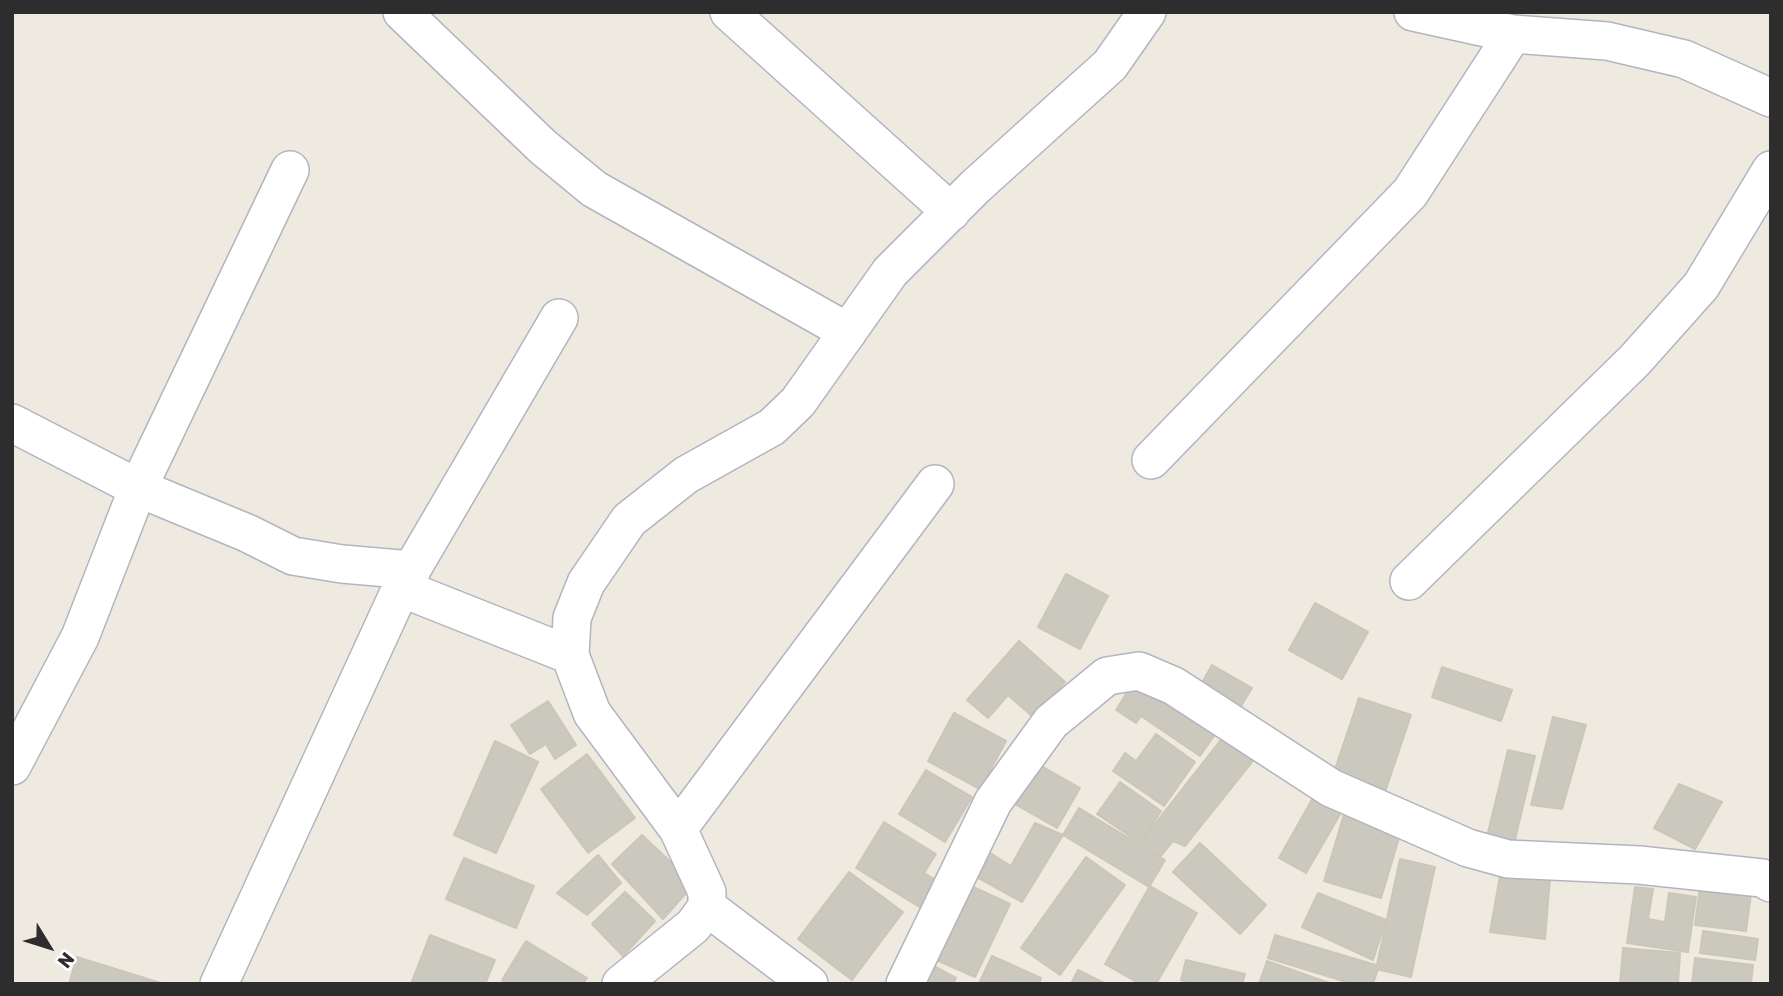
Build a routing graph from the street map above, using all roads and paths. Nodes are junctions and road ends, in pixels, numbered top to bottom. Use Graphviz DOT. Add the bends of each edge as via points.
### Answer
graph roads {
  1 [pos="402,12"];
  2 [pos="729,12"];
  3 [pos="1147,12"];
  4 [pos="1413,12"];
  5 [pos="1513,34"];
  6 [pos="1771,97"];
  7 [pos="290,170"];
  8 [pos="1771,170"];
  9 [pos="950,212"];
  10 [pos="559,318"];
  11 [pos="848,332"];
  12 [pos="12,423"];
  13 [pos="1151,460"];
  14 [pos="935,484"];
  15 [pos="138,488"];
  16 [pos="407,579"];
  17 [pos="1409,581"];
  18 [pos="570,656"];
  19 [pos="12,766"];
  20 [pos="678,829"];
  21 [pos="1771,883"];
  22 [pos="707,907"];
  23 [pos="219,984"];
  24 [pos="621,984"];
  25 [pos="810,984"];
  26 [pos="905,984"];
  1 -- 11 [label="street" via="542,147 594,189"];
  2 -- 9 [label="street"];
  3 -- 9 [label="street" via="1110,65"];
  4 -- 5 [label="street"];
  5 -- 6 [label="street" via="1607,41 1684,59"];
  5 -- 13 [label="street" via="1410,193"];
  7 -- 15 [label="street"];
  8 -- 17 [label="street" via="1702,286 1635,360"];
  9 -- 11 [label="street" via="890,272"];
  10 -- 16 [label="street"];
  11 -- 18 [label="street" via="798,402 772,427 686,475 629,520 586,583 572,618"];
  12 -- 15 [label="street"];
  14 -- 20 [label="street"];
  15 -- 16 [label="street" via="293,555"];
  15 -- 19 [label="street" via="80,637"];
  16 -- 18 [label="street"];
  16 -- 23 [label="street"];
  18 -- 20 [label="street" via="592,713"];
  20 -- 22 [label="street" via="707,892"];
  21 -- 26 [label="street" via="1762,878 1639,865 1508,859 1468,848 1331,788 1174,686 1139,671 1107,676 1051,722 993,802"];
  22 -- 24 [label="street" via="693,926"];
  22 -- 25 [label="street"];
}
